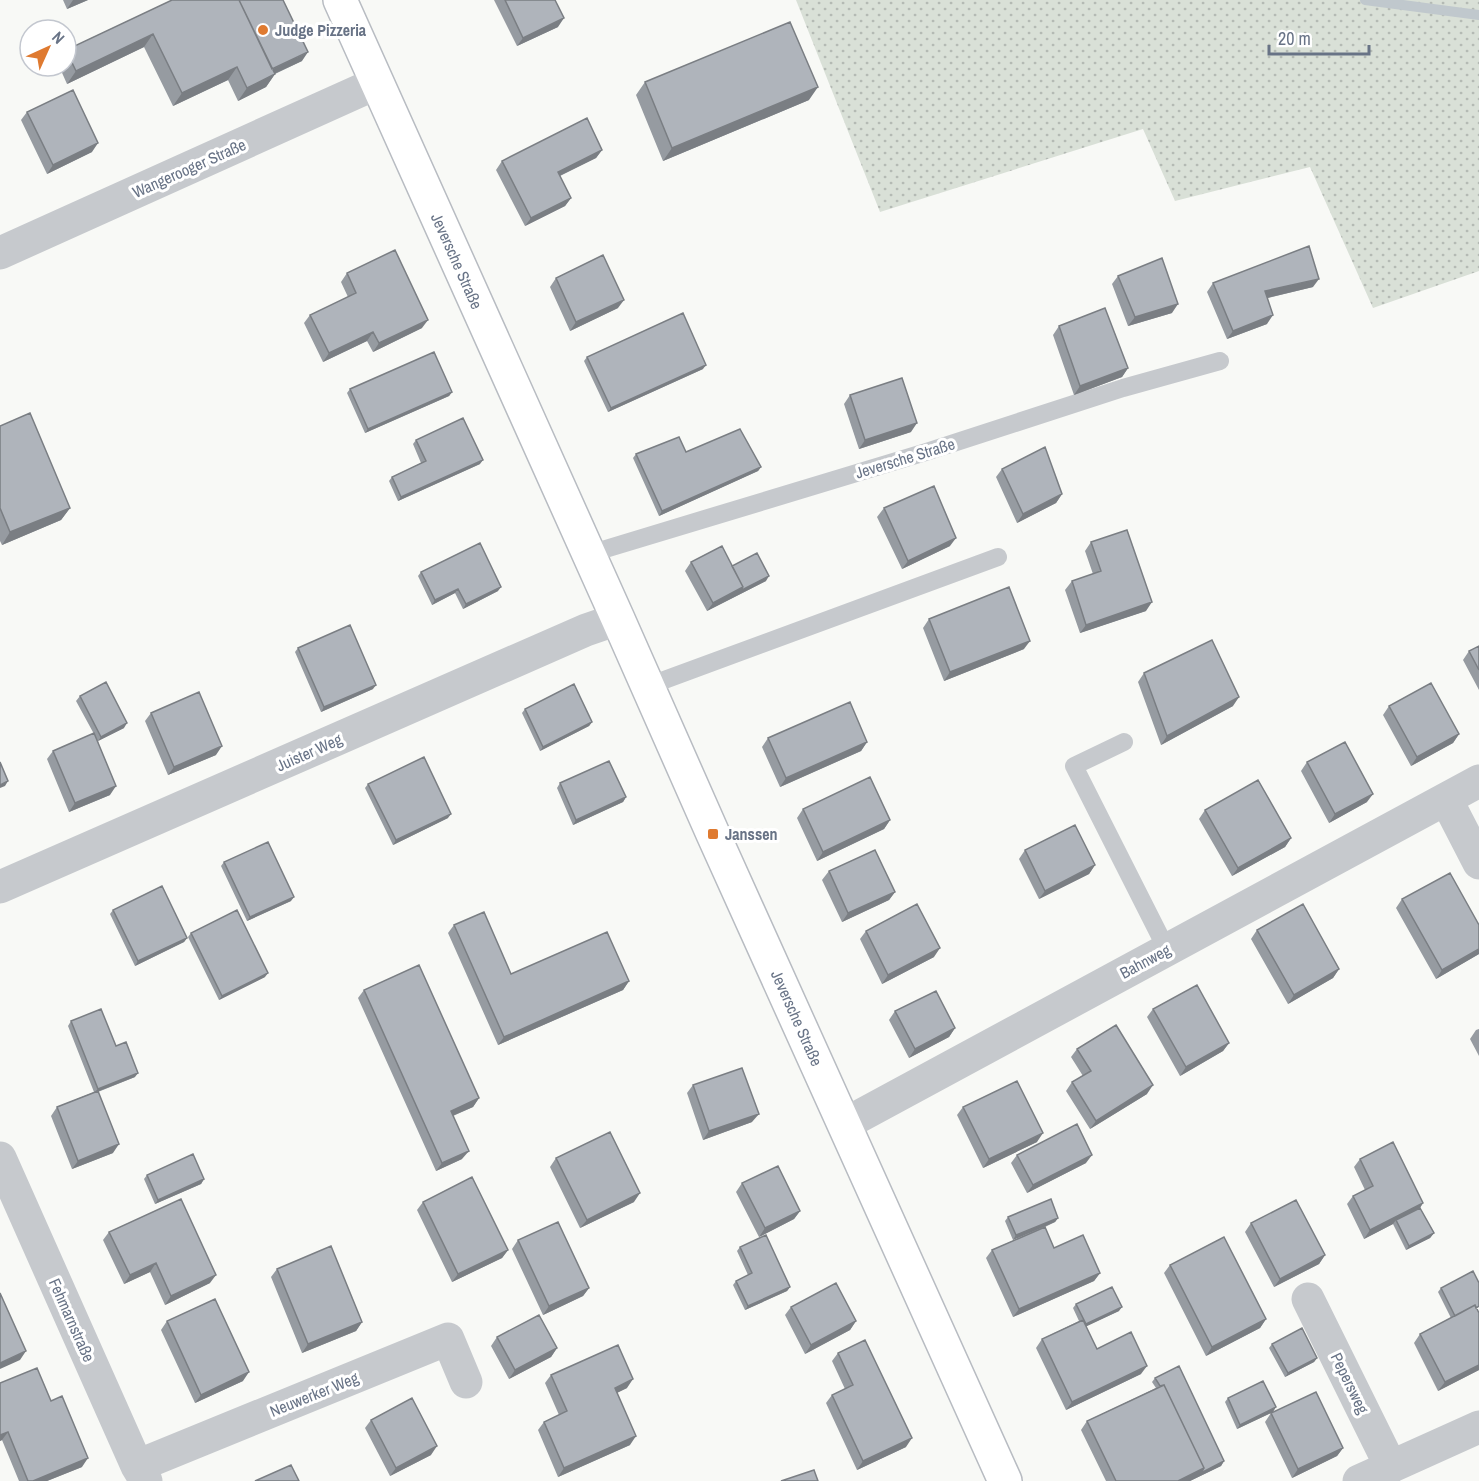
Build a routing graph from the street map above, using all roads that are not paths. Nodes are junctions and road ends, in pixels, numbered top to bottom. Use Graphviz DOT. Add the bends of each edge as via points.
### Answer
graph roads {
  1 [pos="340,0"];
  2 [pos="377,83"];
  3 [pos="0,253"];
  4 [pos="1220,361"];
  5 [pos="589,554"];
  6 [pos="998,557"];
  7 [pos="618,619"];
  8 [pos="648,687"];
  9 [pos="1124,742"];
  10 [pos="1479,781"];
  11 [pos="1446,799"];
  12 [pos="1479,863"];
  13 [pos="0,887"];
  14 [pos="1167,950"];
  15 [pos="845,1124"];
  16 [pos="0,1158"];
  17 [pos="1308,1299"];
  18 [pos="466,1382"];
  19 [pos="1479,1427"];
  20 [pos="1391,1467"];
  21 [pos="141,1473"];
  22 [pos="1005,1481"];
  23 [pos="1359,1481"];
  1 -- 2 [label="street, Jeversche Straße"];
  2 -- 3 [label="street, Wangerooger Straße"];
  2 -- 5 [label="street, Jeversche Straße"];
  4 -- 5 [label="lane, Jeversche Straße"];
  5 -- 7 [label="street, Jeversche Straße"];
  6 -- 8 [label="lane"];
  7 -- 8 [label="street, Jeversche Straße"];
  7 -- 13 [label="street, Juister Weg" via="575,634"];
  8 -- 15 [label="street, Jeversche Straße"];
  9 -- 14 [label="lane" via="1074,766"];
  10 -- 11 [label="street, Bahnweg"];
  11 -- 12 [label="street"];
  11 -- 14 [label="street, Bahnweg"];
  14 -- 15 [label="street, Bahnweg"];
  15 -- 22 [label="street, Jeversche Straße"];
  16 -- 21 [label="street, Fehmarnstraße"];
  17 -- 20 [label="street, Pepersweg"];
  18 -- 21 [label="street, Neuwerker Weg" via="448,1339"];
  19 -- 20 [label="street"];
  20 -- 23 [label="street"];
}
